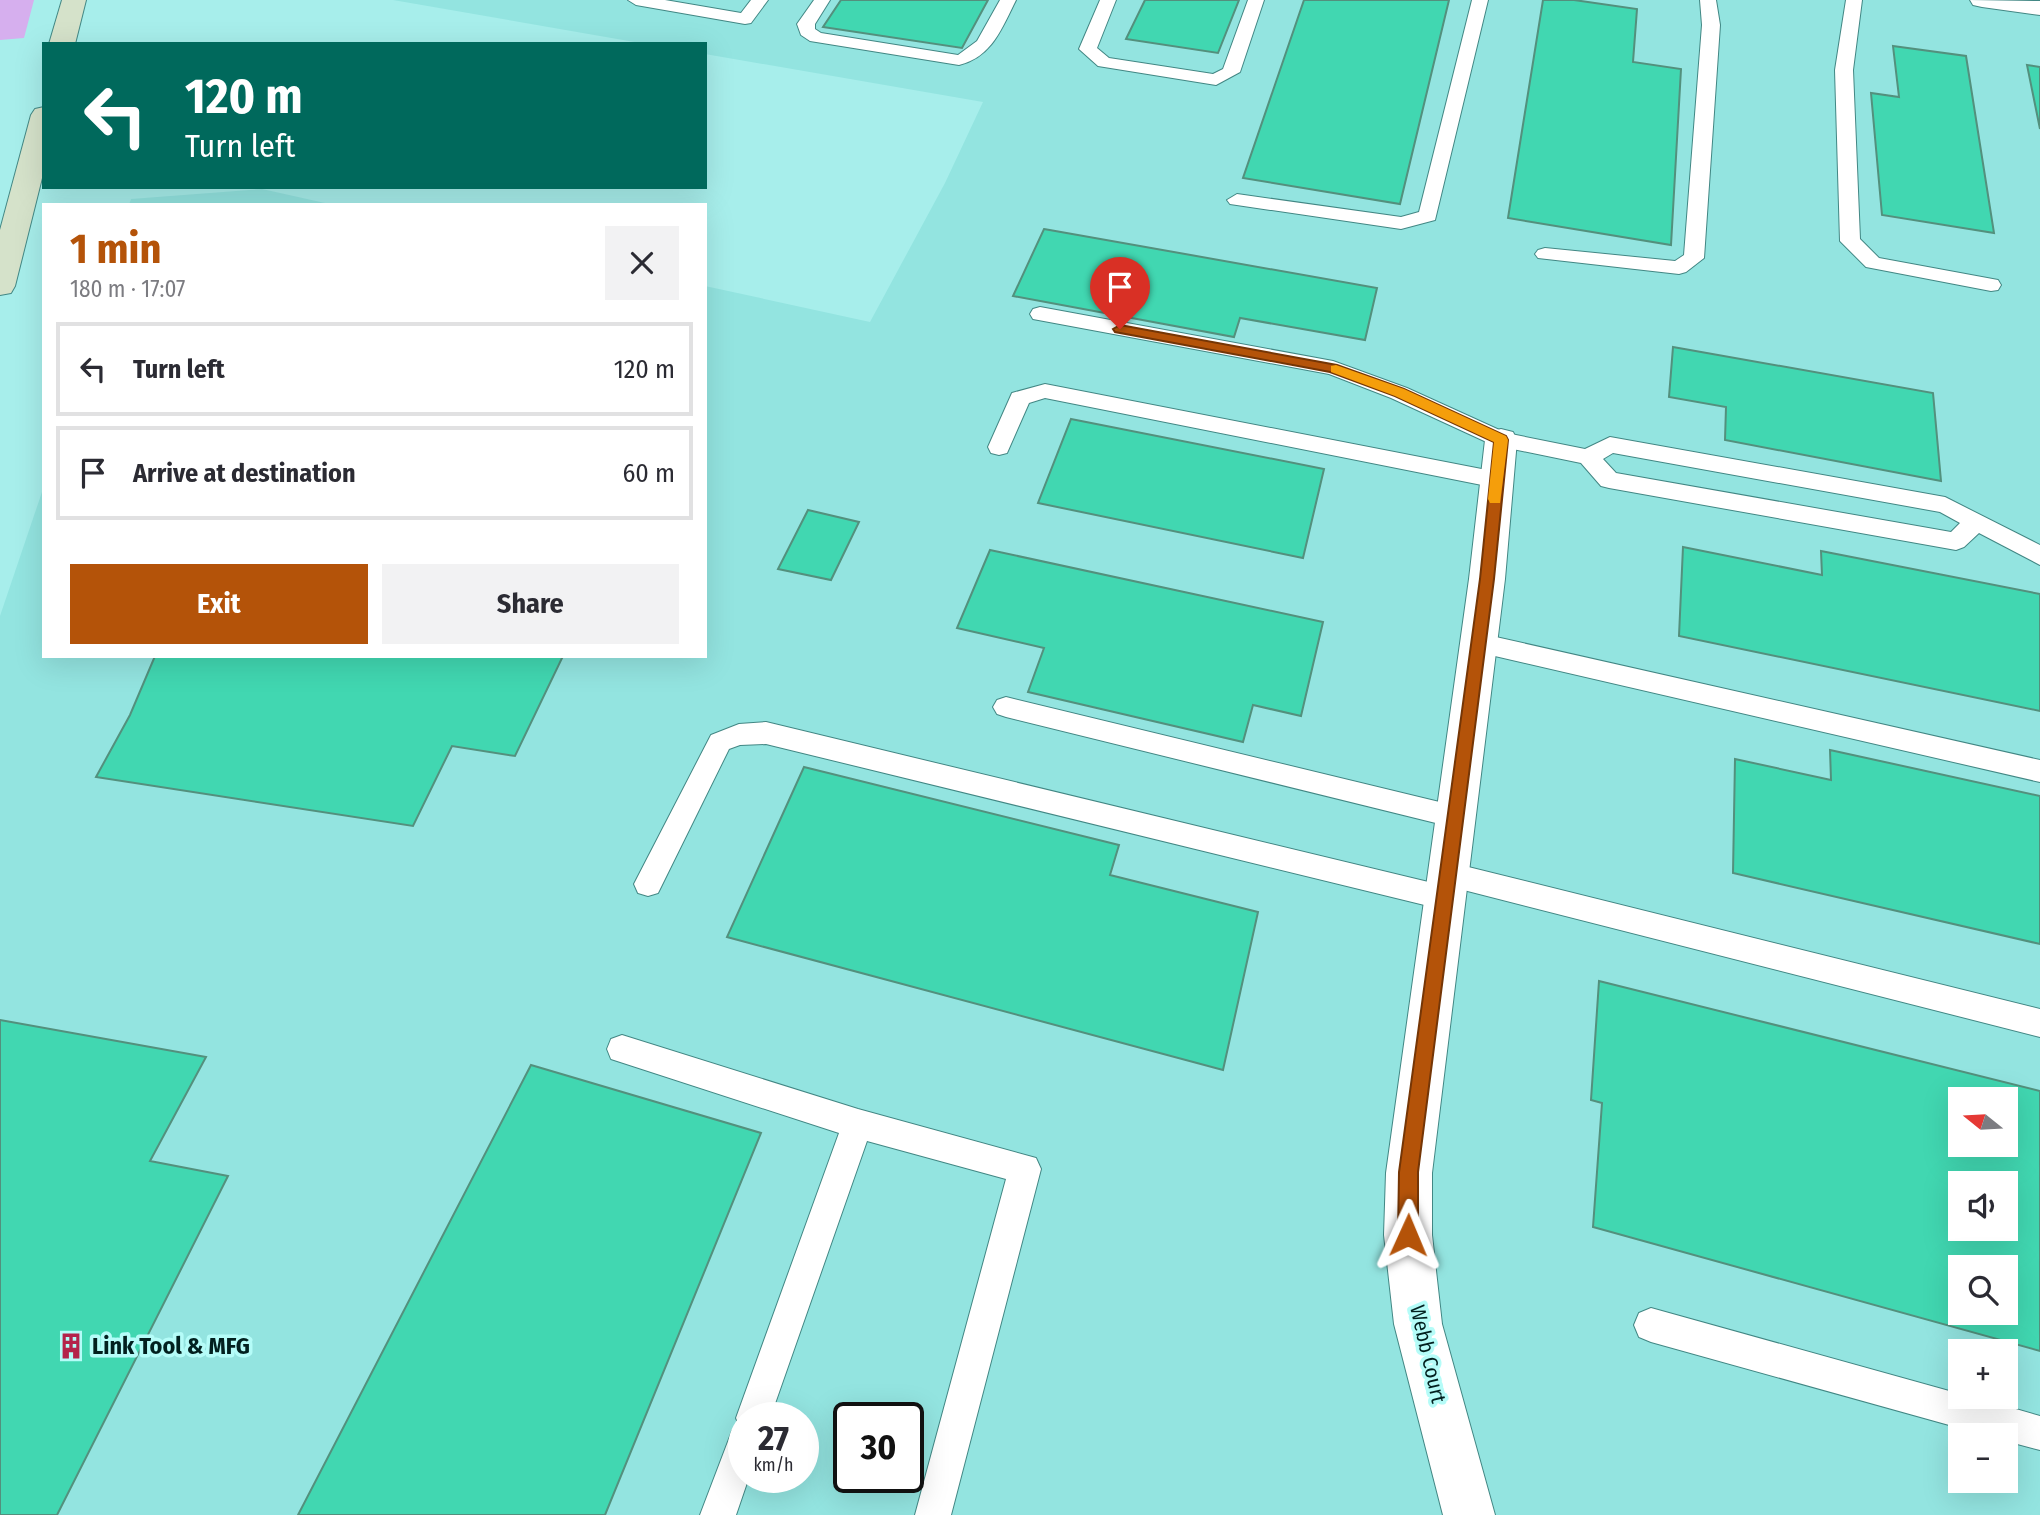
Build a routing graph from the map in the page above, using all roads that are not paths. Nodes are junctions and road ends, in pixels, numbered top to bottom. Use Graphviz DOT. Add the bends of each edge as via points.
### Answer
graph roads {
  1 [pos="74,0"];
  2 [pos="636,0"];
  3 [pos="760,0"];
  4 [pos="822,0"];
  5 [pos="1008,0"];
  6 [pos="1108,0"];
  7 [pos="1256,0"];
  8 [pos="1480,0"];
  9 [pos="1708,0"];
  10 [pos="1854,0"];
  11 [pos="1993,1"];
  12 [pos="2040,8"];
  13 [pos="63,42"];
  14 [pos="42,123"];
  15 [pos="1237,200"];
  16 [pos="1545,254"];
  17 [pos="1991,285"];
  18 [pos="0,286"];
  19 [pos="1040,314"];
  20 [pos="999,447"];
  21 [pos="1588,457"];
  22 [pos="1499,460"];
  23 [pos="1975,523"];
  24 [pos="2040,556"];
  25 [pos="1478,643"];
  26 [pos="1006,707"];
  27 [pos="2040,771"];
  28 [pos="1456,817"];
  29 [pos="648,884"];
  30 [pos="1446,886"];
  31 [pos="2040,1023"];
  32 [pos="622,1049"];
  33 [pos="858,1124"];
  34 [pos="1651,1325"];
  35 [pos="759,1402"];
  36 [pos="2040,1433"];
  37 [pos="728,1487"];
  38 [pos="718,1515"];
  39 [pos="933,1515"];
  40 [pos="1469,1515"];
  1 -- 13 [label="main road"];
  2 -- 3 [label="lane" via="745,19"];
  4 -- 5 [label="lane" via="806,24 816,37 959,60 979,51"];
  6 -- 7 [label="lane" via="1088,50 1104,62 1216,80 1231,72"];
  8 -- 15 [label="lane" via="1428,216 1401,223"];
  9 -- 16 [label="lane" via="1711,25 1694,258 1679,268"];
  10 -- 17 [label="lane" via="1844,70 1850,241 1872,263"];
  11 -- 12 [label="street"];
  14 -- 18 [label="main road"];
  19 -- 22 [label="lane" via="1333,368 1399,393"];
  20 -- 22 [label="lane" via="1020,398 1045,391"];
  21 -- 22 [label="lane"];
  21 -- 23 [label="lane" via="1610,445 1945,505"];
  21 -- 23 [label="lane" via="1609,480 1956,541"];
  22 -- 25 [label="street, Webb Court"];
  23 -- 24 [label="lane"];
  25 -- 27 [label="lane"];
  25 -- 28 [label="street, Webb Court"];
  26 -- 28 [label="lane"];
  28 -- 30 [label="street, Webb Court"];
  29 -- 30 [label="lane" via="720,742 766,733"];
  30 -- 31 [label="lane"];
  30 -- 40 [label="street, Webb Court" via="1409,1172 1408,1235 1418,1324"];
  32 -- 33 [label="lane"];
  33 -- 35 [label="lane"];
  33 -- 39 [label="lane" via="1025,1169"];
  34 -- 36 [label="lane"];
  37 -- 38 [label="lane"];
}
